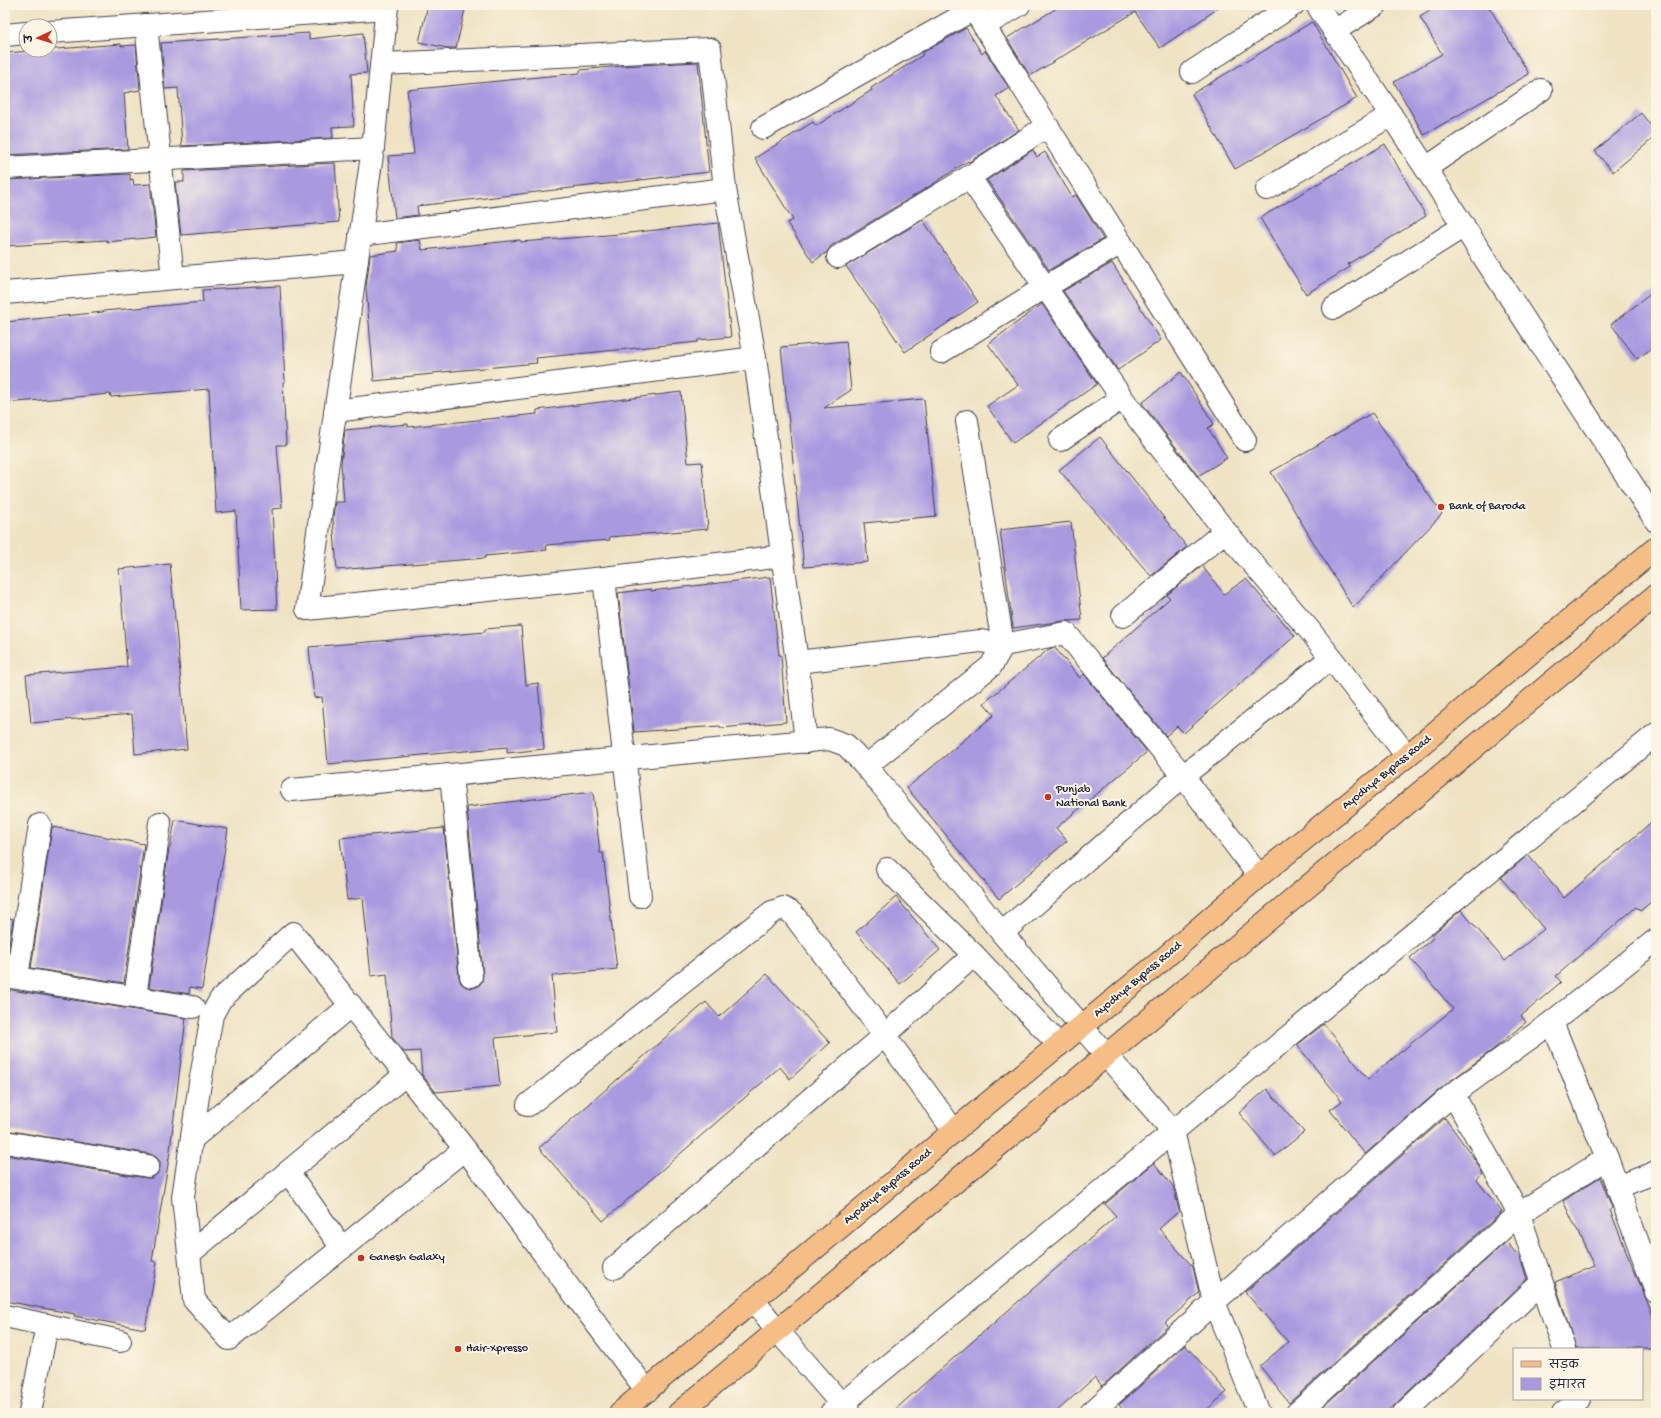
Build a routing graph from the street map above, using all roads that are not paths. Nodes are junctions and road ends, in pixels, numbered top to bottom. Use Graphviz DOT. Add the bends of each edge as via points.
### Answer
graph roads {
  1 [pos="1019,5"];
  2 [pos="1293,5"];
  3 [pos="1317,5"];
  4 [pos="1376,5"];
  5 [pos="387,6"];
  6 [pos="976,14"];
  7 [pos="146,25"];
  8 [pos="58,31"];
  9 [pos="1334,31"];
  10 [pos="18,34"];
  11 [pos="5,35"];
  12 [pos="382,64"];
  13 [pos="1192,72"];
  14 [pos="1541,90"];
  15 [pos="1390,114"];
  16 [pos="1047,126"];
  17 [pos="763,128"];
  18 [pos="373,148"];
  19 [pos="160,161"];
  20 [pos="5,168"];
  21 [pos="1426,168"];
  22 [pos="969,177"];
  23 [pos="725,189"];
  24 [pos="1267,190"];
  25 [pos="1464,226"];
  26 [pos="360,235"];
  27 [pos="1121,243"];
  28 [pos="838,257"];
  29 [pos="356,262"];
  30 [pos="173,278"];
  31 [pos="1045,287"];
  32 [pos="5,293"];
  33 [pos="1334,308"];
  34 [pos="941,352"];
  35 [pos="754,358"];
  36 [pos="1122,398"];
  37 [pos="335,411"];
  38 [pos="967,421"];
  39 [pos="1060,440"];
  40 [pos="1245,440"];
  41 [pos="1656,521"];
  42 [pos="1225,531"];
  43 [pos="1656,548"];
  44 [pos="782,556"];
  45 [pos="604,578"];
  46 [pos="1656,595"];
  47 [pos="1123,616"];
  48 [pos="1003,644"];
  49 [pos="1331,658"];
  50 [pos="797,662"];
  51 [pos="1656,734"];
  52 [pos="806,742"];
  53 [pos="1407,756"];
  54 [pos="624,759"];
  55 [pos="866,766"];
  56 [pos="451,775"];
  57 [pos="1182,776"];
  58 [pos="292,790"];
  59 [pos="160,823"];
  60 [pos="40,825"];
  61 [pos="887,869"];
  62 [pos="1259,876"];
  63 [pos="640,896"];
  64 [pos="1002,933"];
  65 [pos="1656,940"];
  66 [pos="974,955"];
  67 [pos="11,976"];
  68 [pos="471,976"];
  69 [pos="135,997"];
  70 [pos="351,1005"];
  71 [pos="193,1007"];
  72 [pos="1552,1022"];
  73 [pos="1082,1027"];
  74 [pos="885,1035"];
  75 [pos="1059,1045"];
  76 [pos="1106,1056"];
  77 [pos="406,1074"];
  78 [pos="1452,1094"];
  79 [pos="528,1105"];
  80 [pos="954,1131"];
  81 [pos="1174,1131"];
  82 [pos="192,1139"];
  83 [pos="5,1142"];
  84 [pos="465,1149"];
  85 [pos="1607,1158"];
  86 [pos="148,1166"];
  87 [pos="288,1172"];
  88 [pos="1656,1172"];
  89 [pos="1618,1187"];
  90 [pos="1519,1214"];
  91 [pos="342,1248"];
  92 [pos="190,1253"];
  93 [pos="614,1268"];
  94 [pos="1541,1283"];
  95 [pos="1656,1292"];
  96 [pos="754,1301"];
  97 [pos="1214,1302"];
  98 [pos="5,1316"];
  99 [pos="48,1325"];
  100 [pos="778,1331"];
  101 [pos="120,1341"];
  102 [pos="1564,1348"];
  103 [pos="647,1391"];
  104 [pos="1579,1400"];
  105 [pos="1580,1400"];
  106 [pos="840,1410"];
  107 [pos="30,1413"];
  108 [pos="620,1413"];
  109 [pos="679,1413"];
  110 [pos="1090,1413"];
  111 [pos="1259,1413"];
  112 [pos="1297,1413"];
  113 [pos="1404,1413"];
  114 [pos="1563,1413"];
  115 [pos="1587,1413"];
  1 -- 6 [label="street"];
  2 -- 13 [label="street"];
  3 -- 9 [label="street"];
  4 -- 9 [label="street"];
  5 -- 7 [label="street"];
  5 -- 12 [label="street"];
  6 -- 16 [label="street"];
  6 -- 17 [label="street"];
  7 -- 8 [label="street"];
  7 -- 19 [label="street"];
  9 -- 15 [label="street"];
  10 -- 11 [label="street"];
  12 -- 18 [label="street"];
  12 -- 23 [label="street" via="710,49"];
  14 -- 21 [label="street"];
  15 -- 21 [label="street"];
  15 -- 24 [label="street"];
  16 -- 22 [label="street"];
  16 -- 27 [label="street"];
  18 -- 19 [label="street"];
  18 -- 26 [label="street"];
  19 -- 20 [label="street"];
  19 -- 30 [label="street"];
  21 -- 25 [label="street"];
  22 -- 28 [label="street"];
  22 -- 31 [label="street"];
  23 -- 26 [label="street"];
  23 -- 35 [label="street"];
  25 -- 33 [label="street"];
  25 -- 41 [label="street"];
  26 -- 29 [label="street"];
  27 -- 31 [label="street"];
  27 -- 40 [label="street"];
  29 -- 30 [label="street"];
  29 -- 37 [label="street"];
  30 -- 32 [label="street"];
  31 -- 34 [label="street"];
  31 -- 36 [label="street"];
  35 -- 37 [label="street"];
  35 -- 44 [label="street"];
  36 -- 39 [label="street"];
  36 -- 42 [label="street"];
  37 -- 45 [label="street" via="306,609"];
  38 -- 48 [label="street"];
  42 -- 47 [label="street"];
  42 -- 49 [label="street"];
  43 -- 53 [label="main road, Ayodhya Bypass Road"];
  44 -- 45 [label="street"];
  44 -- 50 [label="street"];
  45 -- 54 [label="street"];
  46 -- 76 [label="main road"];
  48 -- 50 [label="street" via="981,641"];
  48 -- 55 [label="street" via="991,666"];
  48 -- 57 [label="street" via="1066,633"];
  49 -- 53 [label="street"];
  49 -- 57 [label="street"];
  50 -- 52 [label="street"];
  51 -- 81 [label="street"];
  52 -- 54 [label="street"];
  52 -- 55 [label="street" via="828,739 846,745"];
  53 -- 62 [label="main road, Ayodhya Bypass Road"];
  54 -- 56 [label="street"];
  54 -- 63 [label="street"];
  55 -- 64 [label="street"];
  56 -- 58 [label="street"];
  56 -- 68 [label="street"];
  57 -- 62 [label="street"];
  57 -- 64 [label="street"];
  59 -- 69 [label="street"];
  60 -- 67 [label="street"];
  61 -- 66 [label="street"];
  62 -- 73 [label="main road, Ayodhya Bypass Road"];
  64 -- 73 [label="street"];
  65 -- 72 [label="street"];
  66 -- 74 [label="street"];
  66 -- 75 [label="street"];
  67 -- 69 [label="street"];
  69 -- 71 [label="street"];
  70 -- 77 [label="street"];
  70 -- 82 [label="street"];
  70 -- 82 [label="street" via="293,933 220,1000 212,1015"];
  72 -- 78 [label="street"];
  72 -- 85 [label="street"];
  73 -- 75 [label="main road, Ayodhya Bypass Road"];
  73 -- 76 [label="street"];
  74 -- 79 [label="street" via="792,914 782,908 772,912"];
  74 -- 80 [label="street"];
  74 -- 93 [label="street"];
  75 -- 80 [label="main road, Ayodhya Bypass Road"];
  76 -- 81 [label="street"];
  76 -- 100 [label="main road"];
  77 -- 84 [label="street"];
  77 -- 87 [label="street"];
  78 -- 90 [label="street"];
  78 -- 97 [label="street"];
  80 -- 96 [label="main road, Ayodhya Bypass Road"];
  81 -- 97 [label="street"];
  81 -- 106 [label="street"];
  82 -- 92 [label="street" via="183,1197"];
  83 -- 86 [label="street"];
  84 -- 91 [label="street"];
  84 -- 103 [label="street"];
  85 -- 89 [label="street"];
  85 -- 90 [label="street"];
  87 -- 91 [label="street"];
  87 -- 92 [label="street"];
  88 -- 89 [label="street"];
  89 -- 95 [label="street"];
  90 -- 94 [label="street"];
  90 -- 112 [label="street"];
  91 -- 92 [label="street" via="229,1339 194,1300"];
  94 -- 102 [label="street"];
  94 -- 113 [label="street"];
  96 -- 100 [label="street"];
  96 -- 103 [label="main road, Ayodhya Bypass Road"];
  97 -- 110 [label="street"];
  97 -- 111 [label="street"];
  98 -- 99 [label="street"];
  99 -- 101 [label="street"];
  99 -- 107 [label="street"];
  100 -- 106 [label="street"];
  100 -- 109 [label="main road"];
  103 -- 108 [label="main road, Ayodhya Bypass Road"];
  104 -- 114 [label="street"];
  105 -- 115 [label="street"];
}
